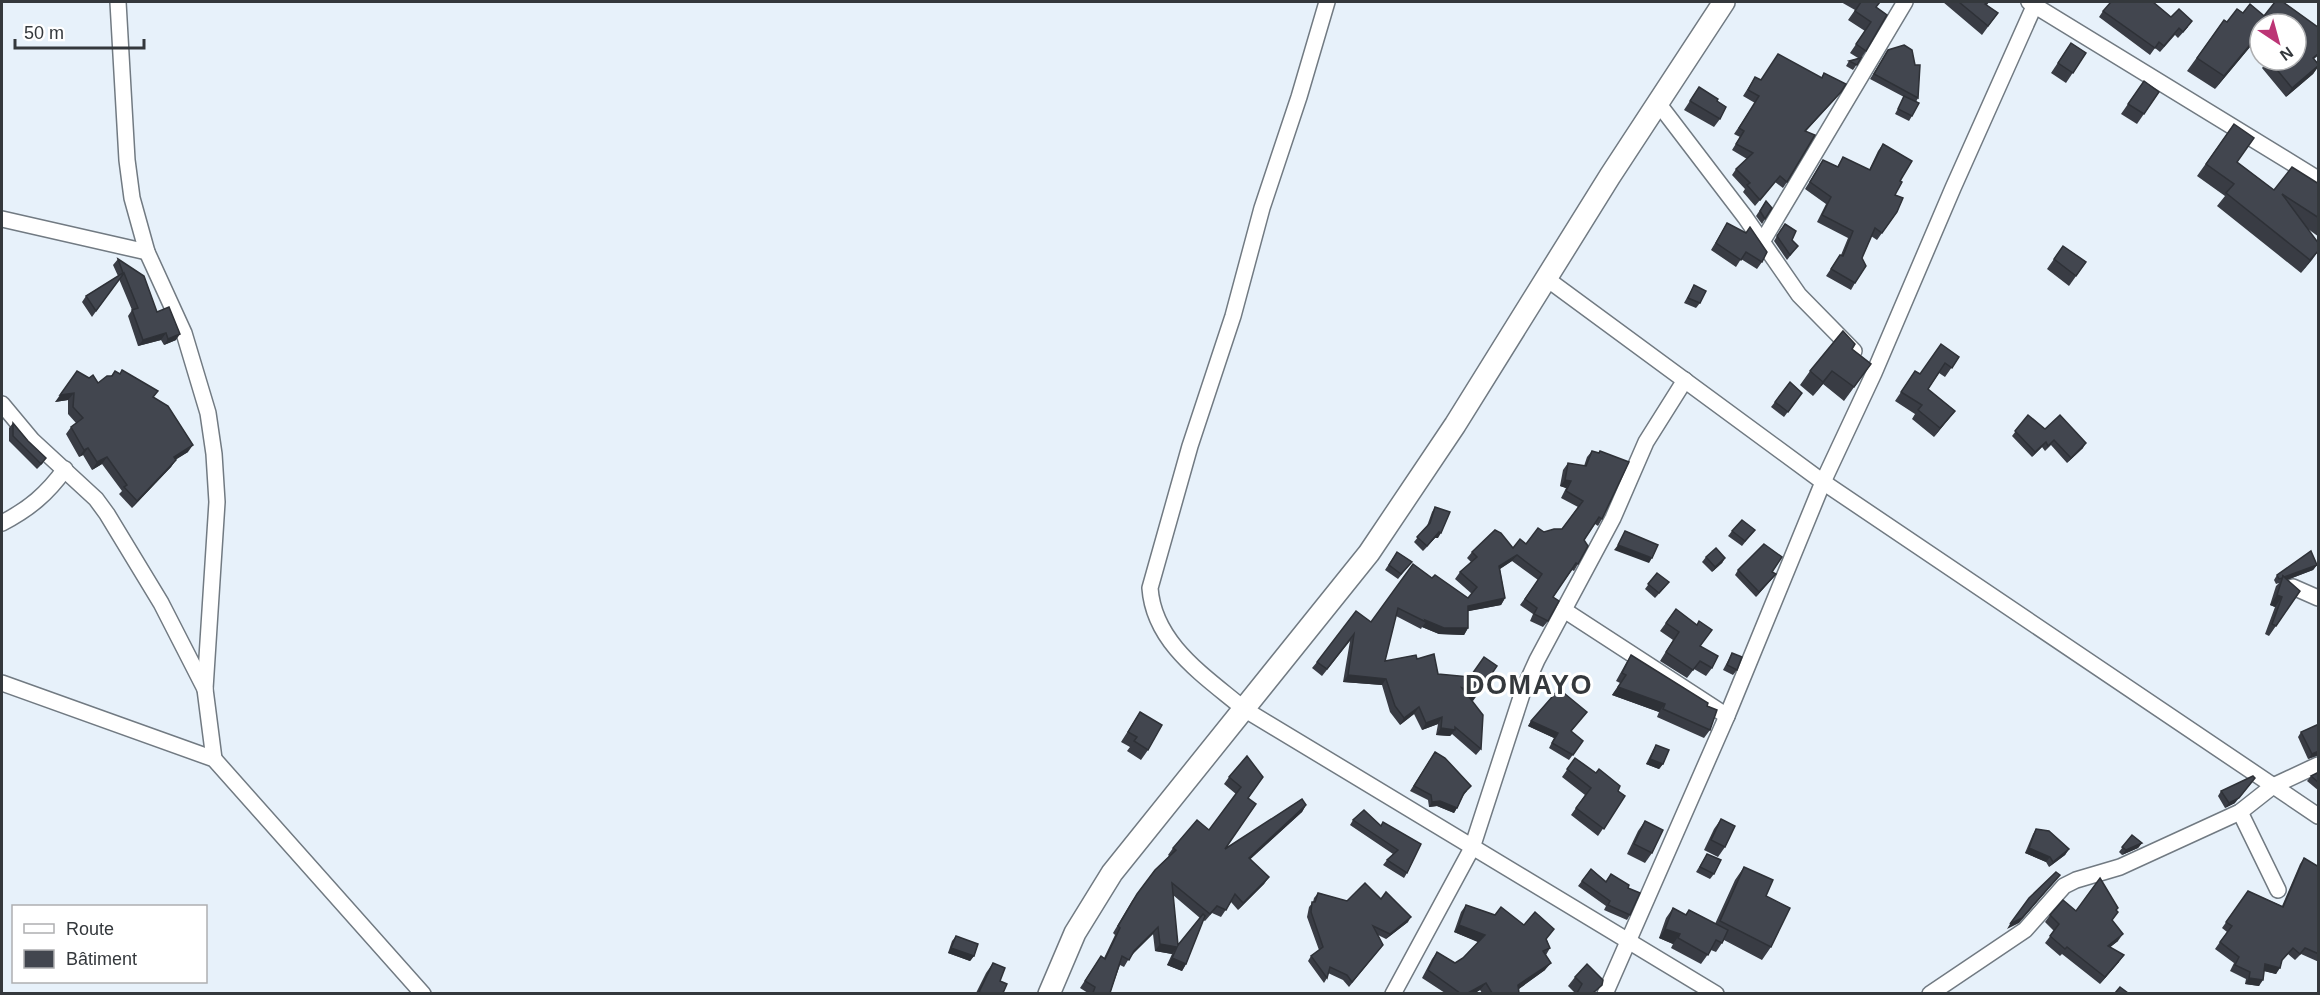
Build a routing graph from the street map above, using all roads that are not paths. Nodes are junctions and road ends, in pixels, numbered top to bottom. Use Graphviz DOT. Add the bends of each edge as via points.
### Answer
graph roads {
  1 [pos="118,2"];
  2 [pos="1327,2"];
  3 [pos="1724,2"];
  4 [pos="1905,2"];
  5 [pos="2034,3"];
  6 [pos="1658,103"];
  7 [pos="2319,179"];
  8 [pos="2,219"];
  9 [pos="1762,242"];
  10 [pos="147,252"];
  11 [pos="1546,279"];
  12 [pos="1874,373"];
  13 [pos="1685,380"];
  14 [pos="2,404"];
  15 [pos="65,469"];
  16 [pos="1823,482"];
  17 [pos="2,524"];
  18 [pos="2293,587"];
  19 [pos="2319,598"];
  20 [pos="1564,610"];
  21 [pos="2,683"];
  22 [pos="204,689"];
  23 [pos="1244,710"];
  24 [pos="1727,716"];
  25 [pos="214,759"];
  26 [pos="2319,765"];
  27 [pos="2273,786"];
  28 [pos="2240,812"];
  29 [pos="2319,816"];
  30 [pos="1472,848"];
  31 [pos="2278,890"];
  32 [pos="1628,942"];
  33 [pos="423,993"];
  34 [pos="1048,993"];
  35 [pos="1393,993"];
  36 [pos="1605,993"];
  37 [pos="1716,993"];
  38 [pos="1930,993"];
  1 -- 10 [label="street" via="127,160 132,198"];
  2 -- 23 [label="street" via="1150,588 1156,617 1166,636"];
  3 -- 6 [label="main road"];
  4 -- 9 [label="street"];
  5 -- 7 [label="street"];
  5 -- 12 [label="street"];
  6 -- 9 [label="street"];
  6 -- 11 [label="main road"];
  8 -- 10 [label="street"];
  9 -- 12 [label="street" via="1799,295"];
  10 -- 22 [label="street" via="184,333 208,413 214,454 217,502"];
  11 -- 13 [label="street"];
  11 -- 23 [label="main road" via="1369,553"];
  12 -- 16 [label="street"];
  13 -- 16 [label="street"];
  13 -- 20 [label="street" via="1646,442 1613,518"];
  14 -- 15 [label="street" via="32,440"];
  15 -- 17 [label="street" via="49,492"];
  15 -- 22 [label="street" via="107,514 161,603"];
  16 -- 24 [label="street"];
  16 -- 27 [label="street"];
  18 -- 19 [label="street"];
  20 -- 24 [label="street"];
  20 -- 30 [label="street" via="1523,691"];
  21 -- 25 [label="street"];
  22 -- 25 [label="street"];
  23 -- 30 [label="street"];
  23 -- 34 [label="main road" via="1112,873 1075,933"];
  24 -- 32 [label="street"];
  25 -- 33 [label="street"];
  26 -- 27 [label="street"];
  27 -- 28 [label="street"];
  27 -- 29 [label="street"];
  28 -- 31 [label="street"];
  28 -- 38 [label="street" via="2120,867 2064,886 2019,935"];
  30 -- 32 [label="street"];
  30 -- 35 [label="street"];
  32 -- 36 [label="street"];
  32 -- 37 [label="street"];
}
